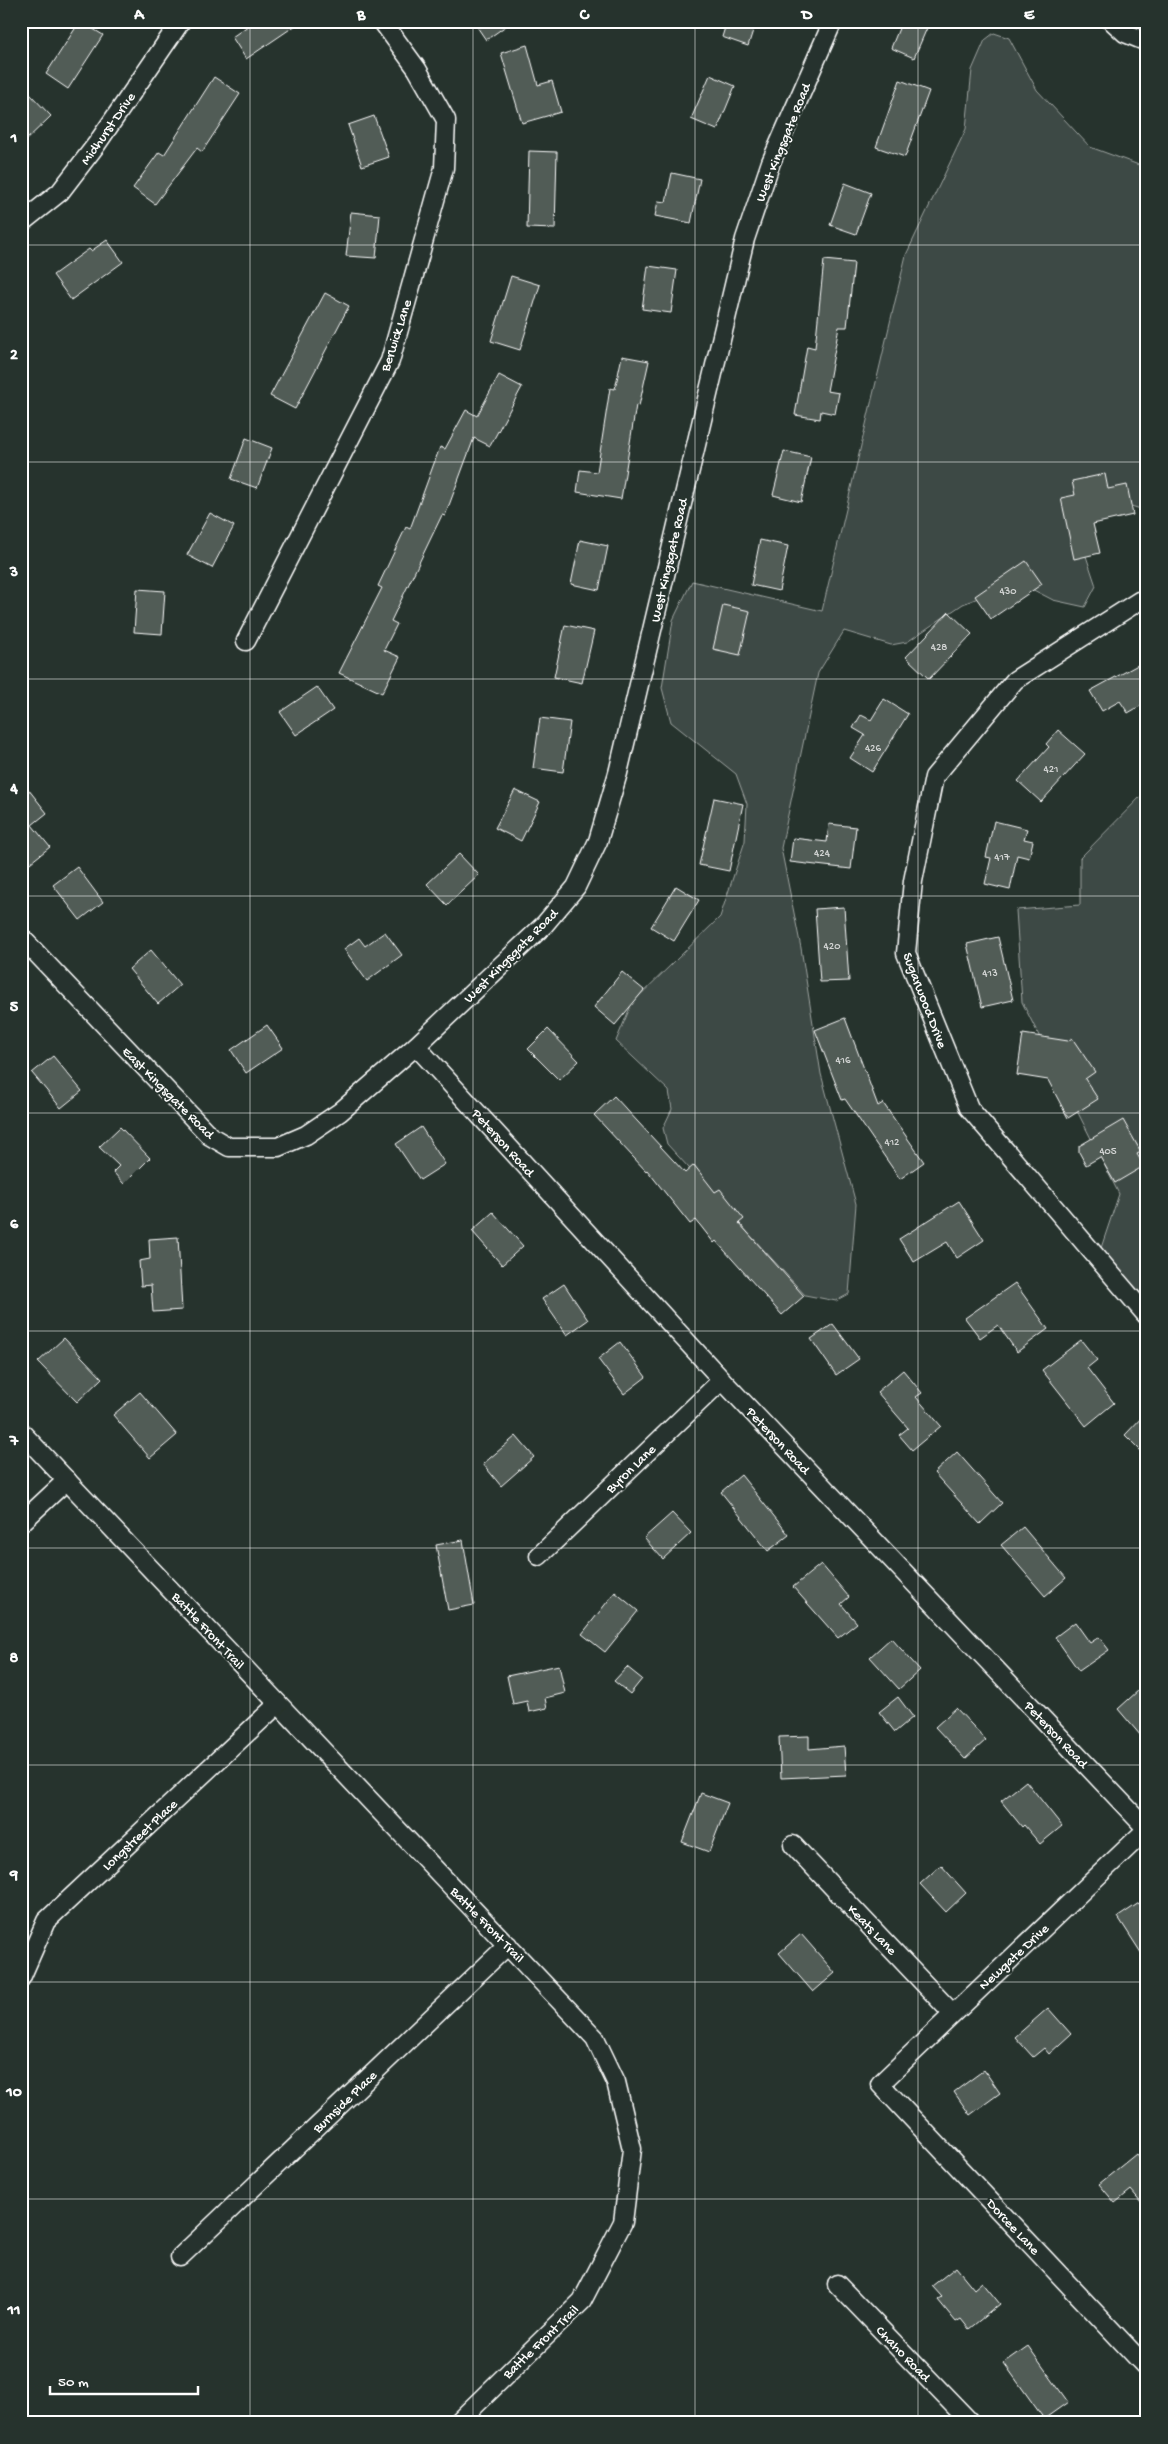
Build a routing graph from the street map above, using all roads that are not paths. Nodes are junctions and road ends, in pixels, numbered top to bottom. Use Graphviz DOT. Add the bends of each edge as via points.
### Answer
graph roads {
  1 [pos="181,21"];
  2 [pos="382,21"];
  3 [pos="833,21"];
  4 [pos="1112,21"];
  5 [pos="1147,42"];
  6 [pos="21,223"];
  7 [pos="1147,600"];
  8 [pos="246,641"];
  9 [pos="21,937"];
  10 [pos="416,1046"];
  11 [pos="1147,1316"];
  12 [pos="722,1380"];
  13 [pos="21,1432"];
  14 [pos="67,1480"];
  15 [pos="21,1523"];
  16 [pos="539,1556"];
  17 [pos="278,1704"];
  18 [pos="1147,1829"];
  19 [pos="793,1846"];
  20 [pos="508,1945"];
  21 [pos="21,1978"];
  22 [pos="952,2013"];
  23 [pos="880,2084"];
  24 [pos="180,2256"];
  25 [pos="837,2284"];
  26 [pos="1147,2368"];
  27 [pos="457,2423"];
  28 [pos="971,2423"];
  1 -- 6 [label="street, Midhurst Drive" via="60,192"];
  2 -- 8 [label="street, Berwick Lane" via="418,69 446,120 444,168 390,361"];
  3 -- 10 [label="street, West Kingsgate Road" via="770,162 745,239 620,763 598,841 576,887 544,925"];
  4 -- 5 [label="street" via="1125,33"];
  7 -- 11 [label="street, Sugarwood Drive" via="1139,601 1015,680 934,777 913,881 906,953 969,1108"];
  9 -- 10 [label="street, East Kingsgate Road" via="177,1104 210,1136 229,1147 278,1147 306,1135 340,1112"];
  10 -- 12 [label="street, Peterson Road"];
  12 -- 16 [label="street, Byron Lane"];
  12 -- 18 [label="street, Peterson Road"];
  13 -- 14 [label="street, Battle Front Trail"];
  14 -- 15 [label="street"];
  14 -- 17 [label="street, Battle Front Trail"];
  17 -- 20 [label="street, Battle Front Trail"];
  17 -- 21 [label="street, Longstreet Place" via="46,1920"];
  18 -- 22 [label="street, Newgate Drive"];
  19 -- 22 [label="street, Keats Lane"];
  20 -- 24 [label="street, Burnside Place"];
  20 -- 27 [label="street, Battle Front Trail" via="595,2038 616,2082 632,2149 623,2222 582,2301"];
  22 -- 23 [label="street, Newgate Drive"];
  23 -- 26 [label="street, Dorcee Lane"];
  25 -- 28 [label="street, Chaho Road"];
}
